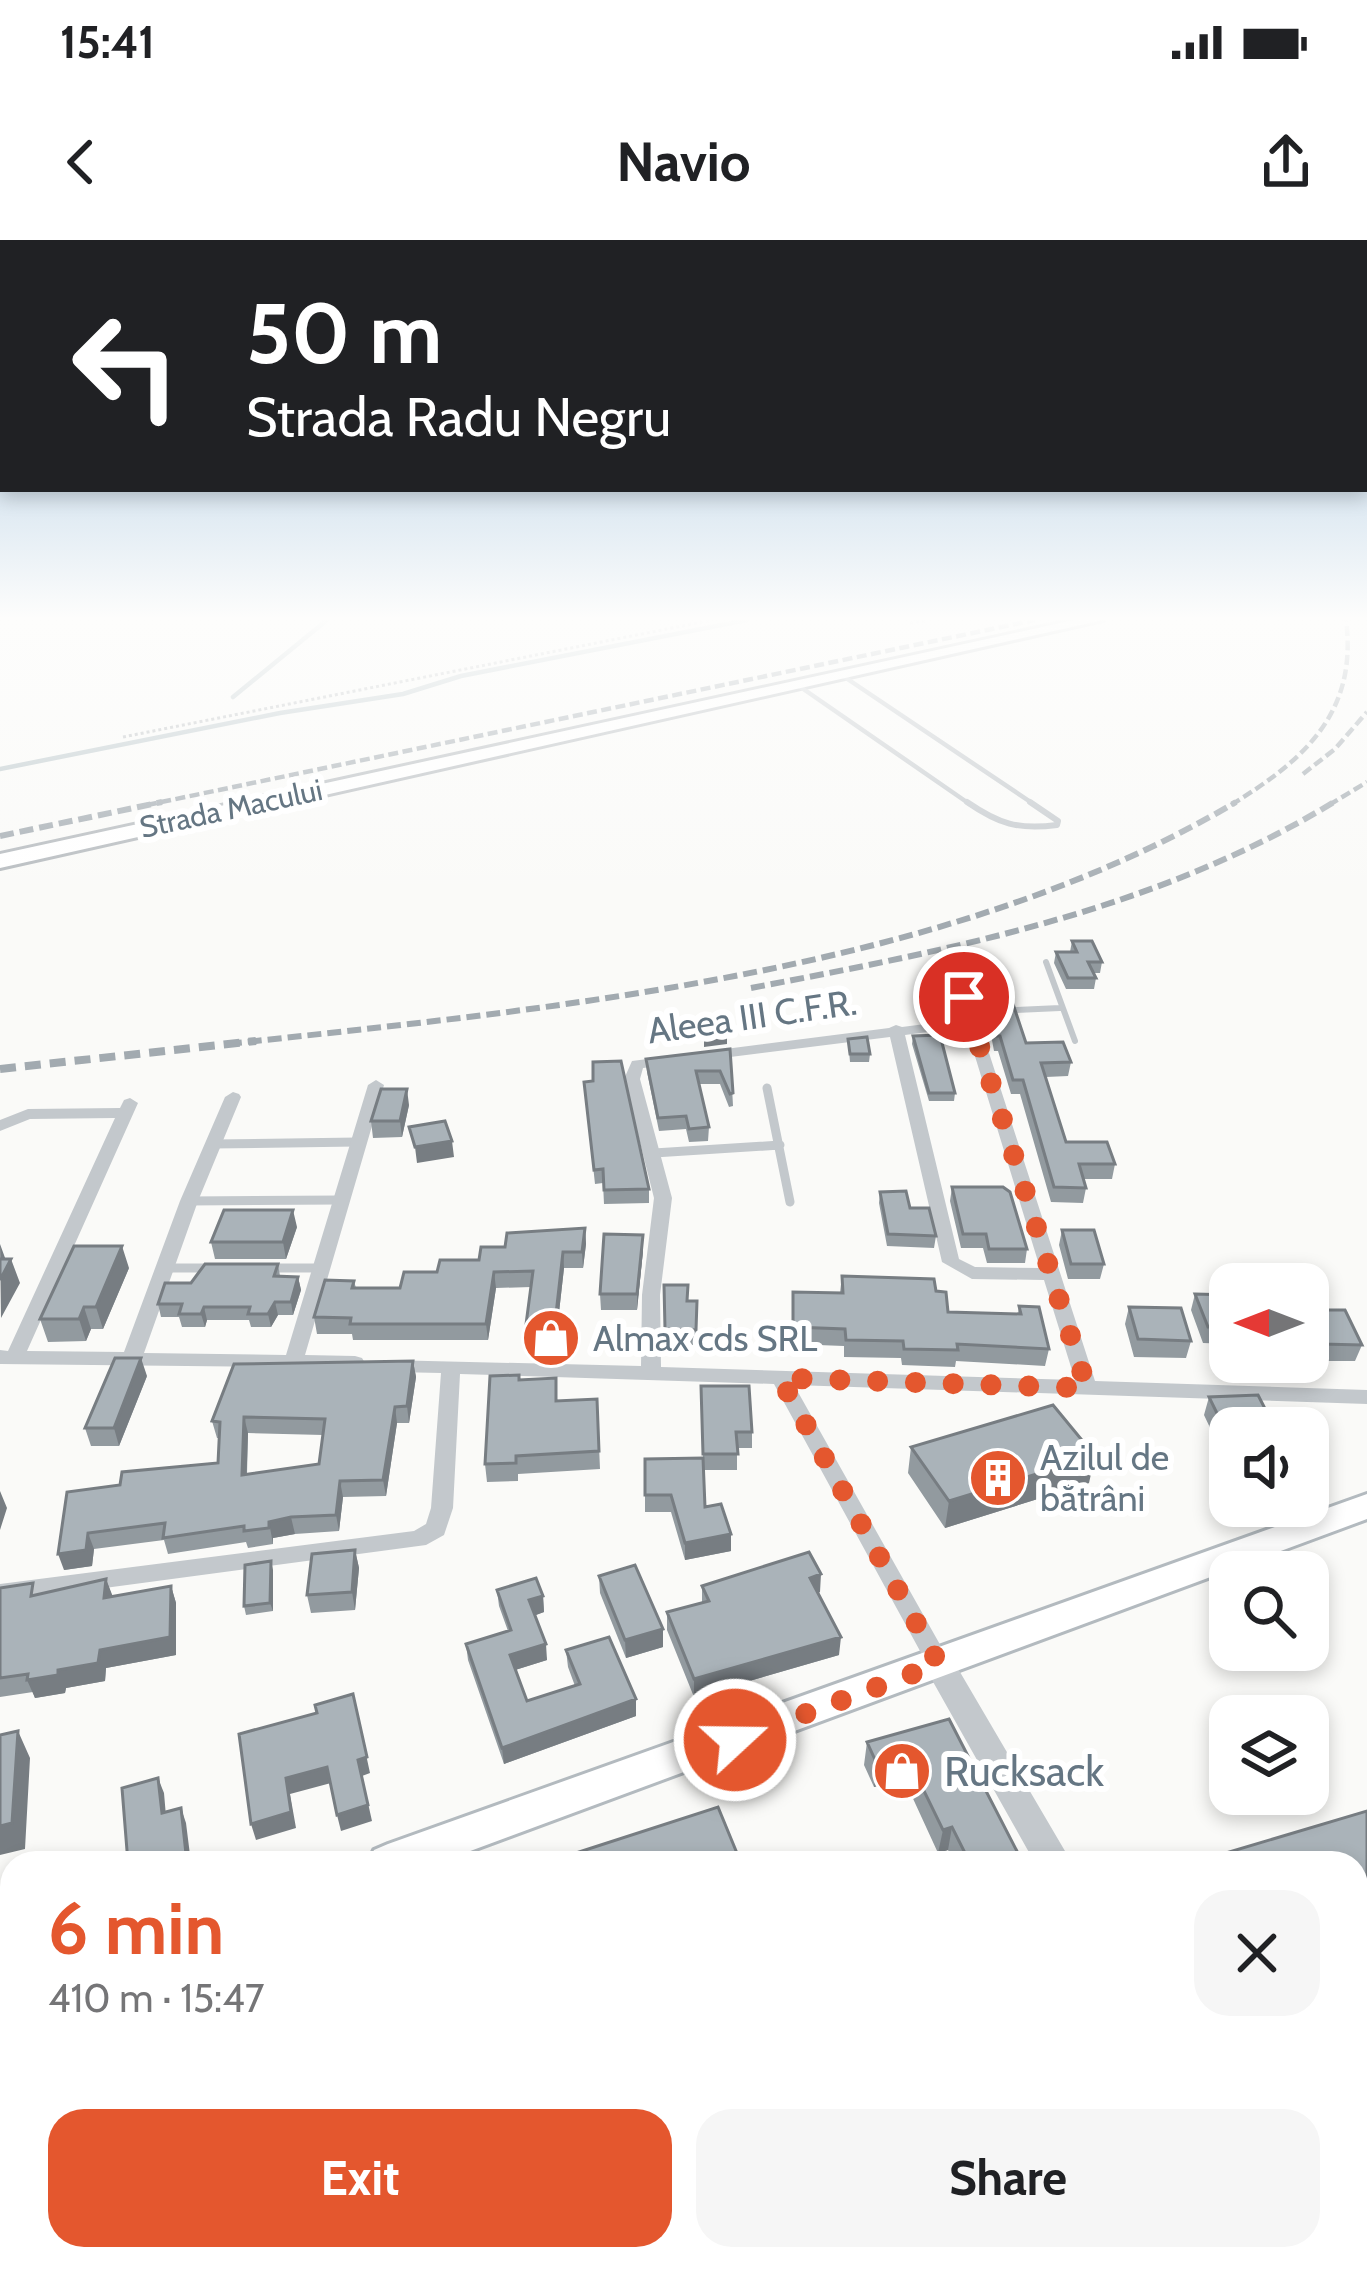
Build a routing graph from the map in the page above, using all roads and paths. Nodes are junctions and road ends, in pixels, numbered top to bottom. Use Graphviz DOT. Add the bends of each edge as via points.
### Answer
graph roads {
  1 [pos="235,715"];
  2 [pos="668,715"];
  3 [pos="841,715"];
  4 [pos="901,715"];
  5 [pos="123,737"];
  6 [pos="0,861"];
  7 [pos="1046,962"];
  8 [pos="1060,1008"];
  9 [pos="970,1010"];
  10 [pos="896,1029"];
  11 [pos="1075,1041"];
  12 [pos="376,1085"];
  13 [pos="767,1088"];
  14 [pos="233,1097"];
  15 [pos="0,1126"];
  16 [pos="358,1142"];
  17 [pos="213,1144"];
  18 [pos="781,1145"];
  19 [pos="654,1153"];
  20 [pos="341,1200"];
  21 [pos="189,1202"];
  22 [pos="790,1202"];
  23 [pos="164,1268"];
  24 [pos="232,1268"];
  25 [pos="254,1268"];
  26 [pos="322,1268"];
  27 [pos="1052,1274"];
  28 [pos="7,1357"];
  29 [pos="132,1358"];
  30 [pos="294,1361"];
  31 [pos="451,1366"];
  32 [pos="651,1372"];
  33 [pos="780,1378"];
  34 [pos="1087,1388"];
  35 [pos="1367,1397"];
  36 [pos="1367,1506"];
  37 [pos="0,1593"];
  38 [pos="939,1664"];
  39 [pos="421,1851"];
  40 [pos="1047,1851"];
  1 -- 5 [label="path"];
  2 -- 6 [label="highway, Strada Macului"];
  3 -- 4 [label="lane" via="997,823 1057,825"];
  7 -- 8 [label="lane"];
  8 -- 9 [label="lane"];
  8 -- 11 [label="lane"];
  9 -- 10 [label="street, Aleea III C.F.R."];
  9 -- 27 [label="street"];
  10 -- 19 [label="street, Aleea III C.F.R." via="637,1064 632,1079"];
  10 -- 27 [label="street" via="951,1262 971,1274"];
  12 -- 16 [label="street"];
  13 -- 18 [label="lane"];
  14 -- 17 [label="street"];
  15 -- 28 [label="street" via="18,1115 128,1108"];
  16 -- 17 [label="lane"];
  16 -- 20 [label="street"];
  17 -- 21 [label="street"];
  18 -- 19 [label="lane"];
  18 -- 22 [label="lane"];
  19 -- 32 [label="street, Aleea III C.F.R." via="663,1198"];
  20 -- 21 [label="lane"];
  20 -- 26 [label="street"];
  21 -- 23 [label="street"];
  23 -- 24 [label="lane"];
  23 -- 29 [label="street"];
  25 -- 26 [label="lane"];
  26 -- 30 [label="street"];
  27 -- 34 [label="street"];
  28 -- 29 [label="street"];
  29 -- 30 [label="street"];
  30 -- 31 [label="street"];
  31 -- 32 [label="street"];
  31 -- 37 [label="street" via="442,1508 436,1529 418,1539"];
  32 -- 33 [label="street"];
  33 -- 34 [label="street"];
  33 -- 38 [label="street"];
  34 -- 35 [label="street"];
  36 -- 38 [label="main road"];
  38 -- 39 [label="main road"];
  38 -- 40 [label="street"];
}
